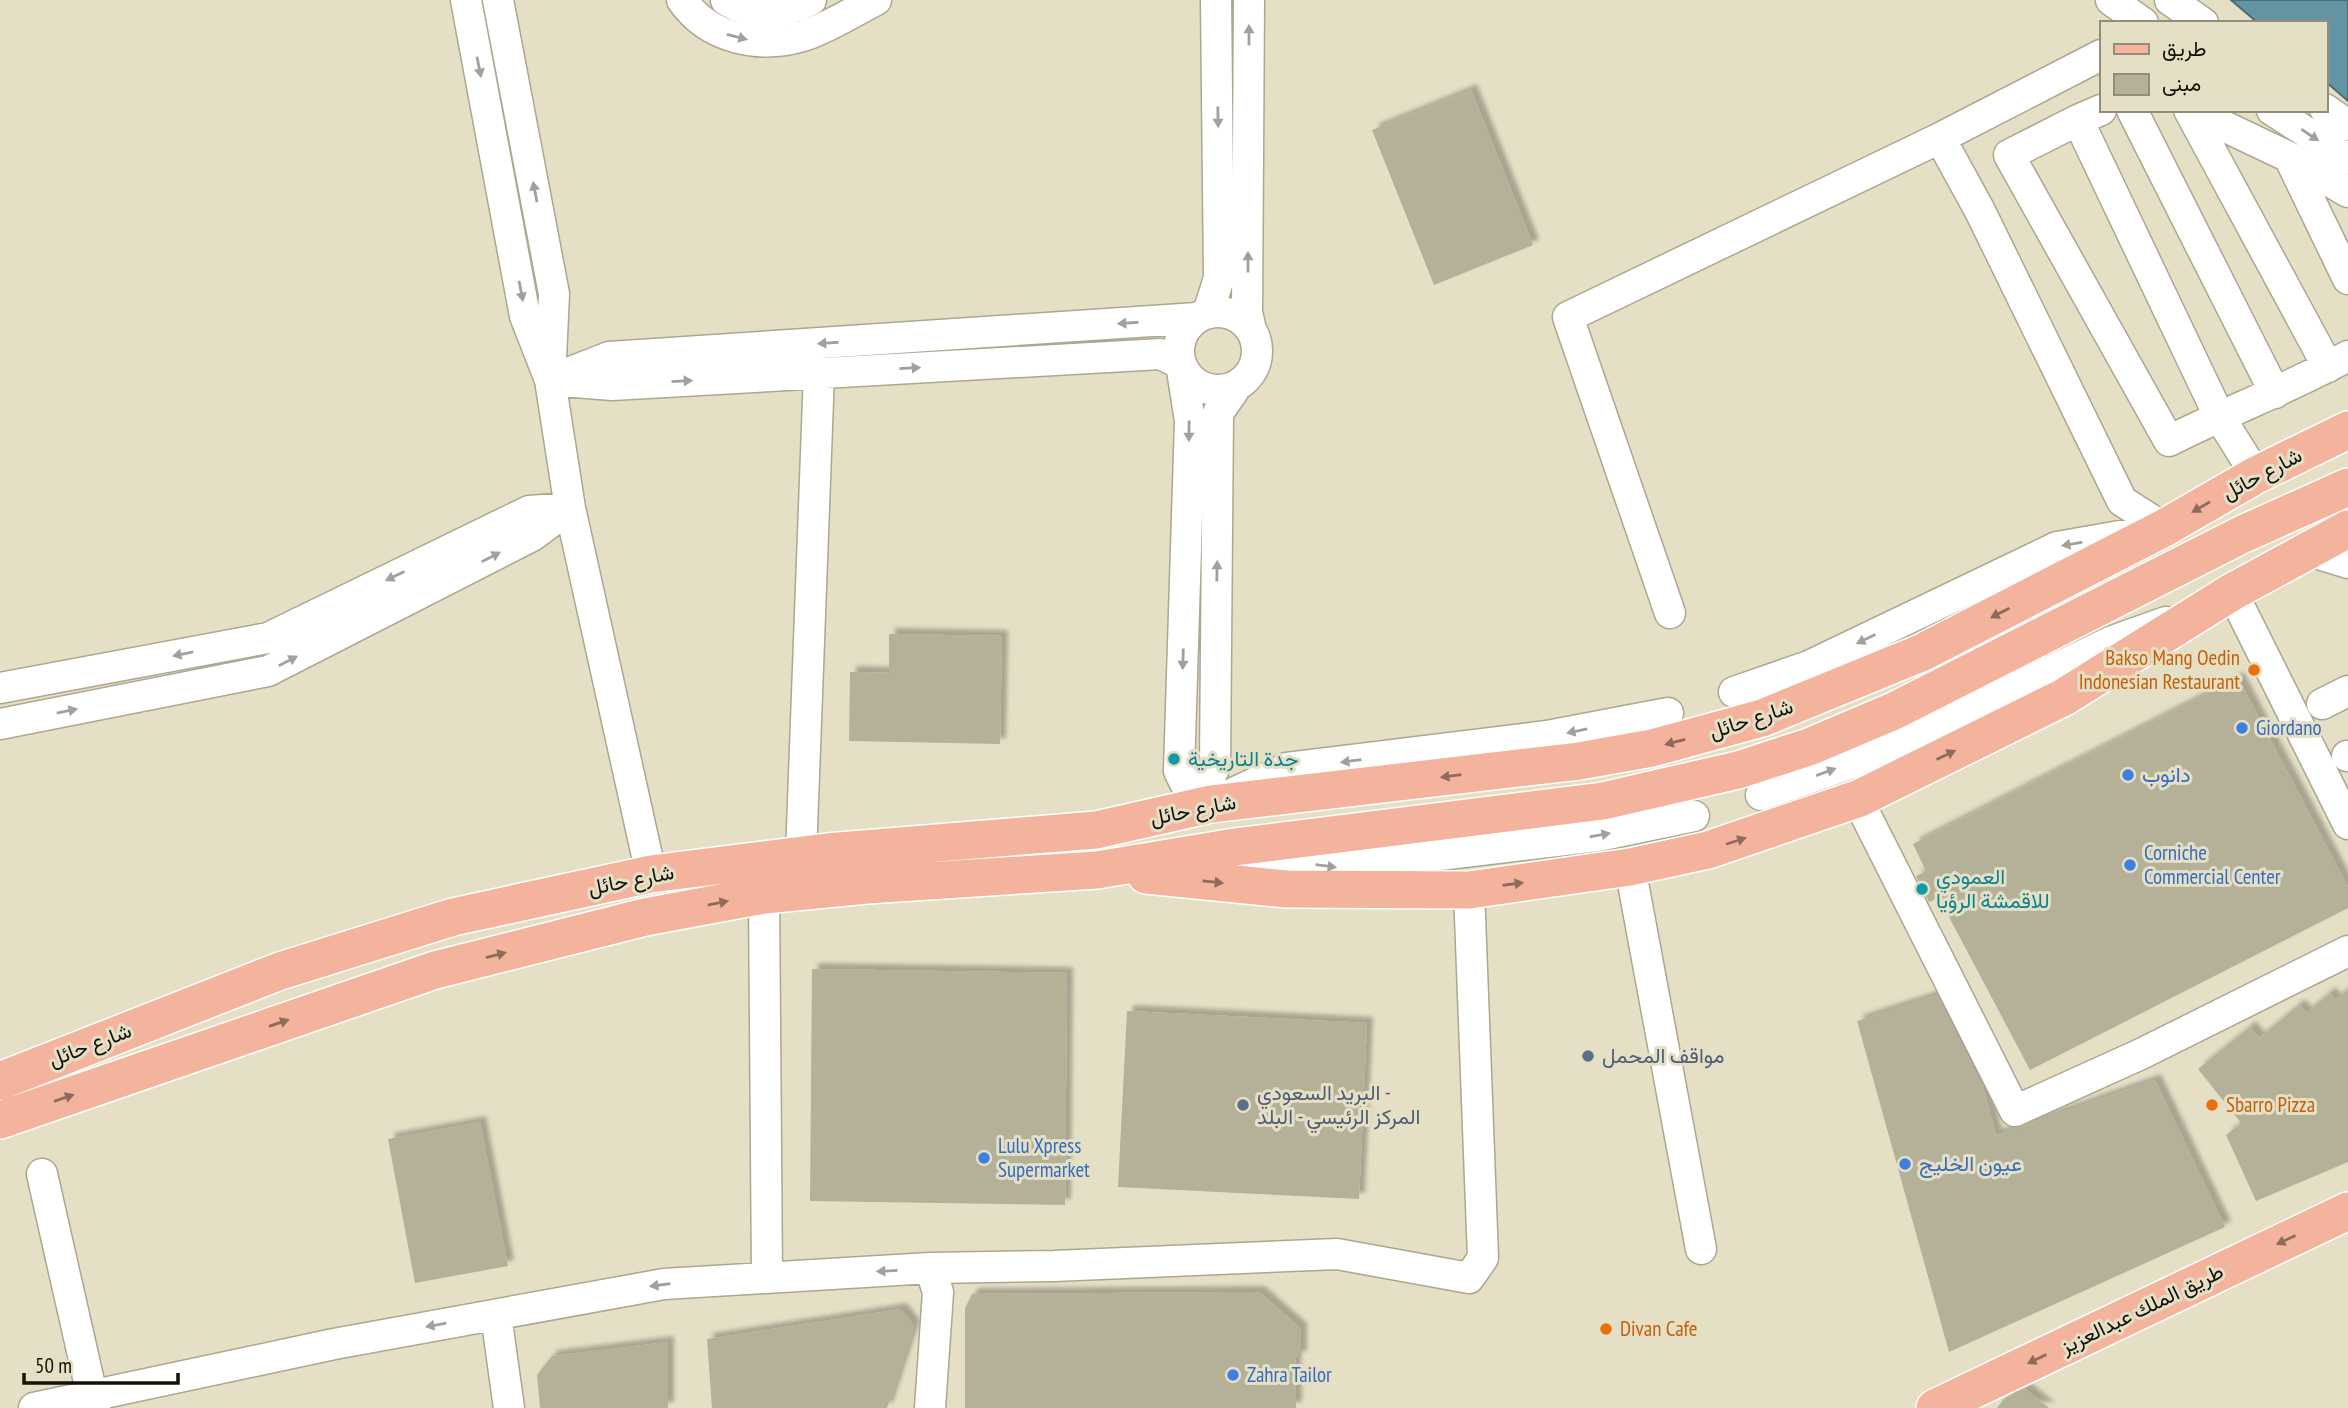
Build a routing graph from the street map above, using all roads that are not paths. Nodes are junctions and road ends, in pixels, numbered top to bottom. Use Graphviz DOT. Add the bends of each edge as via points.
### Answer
graph roads {
  1 [pos="466,0"];
  2 [pos="498,0"];
  3 [pos="682,0"];
  4 [pos="726,0"];
  5 [pos="811,0"];
  6 [pos="876,0"];
  7 [pos="1216,0"];
  8 [pos="1249,0"];
  9 [pos="2111,0"];
  10 [pos="2170,0"];
  11 [pos="2140,21"];
  12 [pos="2200,21"];
  13 [pos="2100,56"];
  14 [pos="2327,110"];
  15 [pos="2133,112"];
  16 [pos="2191,112"];
  17 [pos="2194,112"];
  18 [pos="2275,112"];
  19 [pos="1987,114"];
  20 [pos="2090,115"];
  21 [pos="2348,125"];
  22 [pos="1940,138"];
  23 [pos="2009,155"];
  24 [pos="2289,157"];
  25 [pos="2348,159"];
  26 [pos="2348,192"];
  27 [pos="2348,279"];
  28 [pos="1202,316"];
  29 [pos="1251,330"];
  30 [pos="2338,361"];
  31 [pos="1181,364"];
  32 [pos="819,373"];
  33 [pos="550,380"];
  34 [pos="1236,387"];
  35 [pos="2275,393"];
  36 [pos="2219,416"];
  37 [pos="2348,430"];
  38 [pos="2256,475"];
  39 [pos="2348,487"];
  40 [pos="570,508"];
  41 [pos="2164,528"];
  42 [pos="2243,534"];
  43 [pos="2335,545"];
  44 [pos="2217,601"];
  45 [pos="1670,613"];
  46 [pos="0,688"];
  47 [pos="1734,692"];
  48 [pos="1668,713"];
  49 [pos="0,724"];
  50 [pos="1761,795"];
  51 [pos="1857,797"];
  52 [pos="1204,805"];
  53 [pos="1694,816"];
  54 [pos="2348,824"];
  55 [pos="1235,847"];
  56 [pos="800,855"];
  57 [pos="1630,867"];
  58 [pos="1097,870"];
  59 [pos="651,874"];
  60 [pos="1469,890"];
  61 [pos="764,895"];
  62 [pos="2348,951"];
  63 [pos="0,1081"];
  64 [pos="0,1120"];
  65 [pos="42,1174"];
  66 [pos="2348,1211"];
  67 [pos="1701,1249"];
  68 [pos="767,1278"];
  69 [pos="934,1280"];
  70 [pos="496,1315"];
  71 [pos="93,1402"];
  72 [pos="34,1408"];
  73 [pos="509,1408"];
  74 [pos="930,1408"];
  75 [pos="1935,1408"];
  1 -- 33 [label="street, one-way" via="525,316"];
  33 -- 2 [label="street, one-way" via="554,294"];
  3 -- 6 [label="street, one-way" via="712,29 774,42 805,35"];
  4 -- 5 [label="street" via="753,11 781,12"];
  7 -- 28 [label="street, one-way" via="1219,278"];
  29 -- 8 [label="street, one-way" via="1247,312"];
  9 -- 11 [label="street"];
  10 -- 12 [label="street"];
  13 -- 19 [label="street"];
  14 -- 21 [label="street"];
  15 -- 35 [label="street"];
  16 -- 30 [label="street"];
  17 -- 24 [label="street"];
  18 -- 25 [label="street, one-way"];
  19 -- 22 [label="street"];
  19 -- 23 [label="street"];
  20 -- 23 [label="street"];
  20 -- 36 [label="street"];
  22 -- 41 [label="street" via="2122,501"];
  22 -- 45 [label="street" via="1568,317"];
  23 -- 36 [label="street" via="2169,441"];
  24 -- 26 [label="street"];
  24 -- 27 [label="street"];
  28 -- 29 [label="street" via="1220,311 1232,314"];
  28 -- 31 [label="street" via="1181,338"];
  28 -- 33 [label="street, one-way" via="609,357"];
  29 -- 34 [label="street" via="1258,355 1254,368"];
  30 -- 35 [label="street"];
  32 -- 31 [label="street, one-way" via="1161,354"];
  31 -- 34 [label="street" via="1197,385 1210,390"];
  31 -- 52 [label="street, one-way" via="1190,421 1179,771"];
  33 -- 32 [label="street, one-way" via="612,385"];
  32 -- 56 [label="street"];
  33 -- 40 [label="street"];
  52 -- 34 [label="street, one-way" via="1215,766 1218,413"];
  35 -- 36 [label="street"];
  36 -- 38 [label="street"];
  37 -- 38 [label="main road, شارع حائل"];
  38 -- 41 [label="main road, شارع حائل, one-way"];
  39 -- 42 [label="main road, شارع حائل"];
  40 -- 46 [label="street, one-way" via="528,511 268,638"];
  49 -- 40 [label="street, one-way" via="268,671 532,536"];
  40 -- 59 [label="street"];
  41 -- 47 [label="street, one-way" via="2057,547 1809,666"];
  41 -- 52 [label="main road, شارع حائل, one-way" via="1921,653 1762,718 1652,748 1579,761"];
  42 -- 43 [label="main road"];
  42 -- 55 [label="main road, شارع حائل" via="1894,711 1809,747 1738,770 1603,801"];
  43 -- 44 [label="main road"];
  50 -- 44 [label="street, one-way" via="1858,761 2109,642"];
  51 -- 44 [label="main road, one-way" via="2064,697"];
  44 -- 54 [label="street"];
  48 -- 52 [label="street, one-way" via="1547,737 1287,768"];
  57 -- 51 [label="main road, one-way" via="1708,850"];
  51 -- 62 [label="street" via="2015,1111"];
  52 -- 56 [label="main road, شارع حائل" via="1096,830"];
  55 -- 53 [label="street, one-way" via="1331,868 1598,836"];
  55 -- 58 [label="main road, شارع حائل"];
  56 -- 59 [label="main road, شارع حائل"];
  60 -- 57 [label="main road, one-way"];
  57 -- 67 [label="street"];
  58 -- 60 [label="main road, one-way" via="1286,889"];
  58 -- 61 [label="main road, شارع حائل"];
  59 -- 63 [label="main road, شارع حائل" via="453,917 280,971"];
  60 -- 69 [label="street" via="1483,1258 1469,1278 1337,1254 1054,1266"];
  64 -- 61 [label="main road, شارع حائل, one-way" via="435,971 645,917"];
  61 -- 68 [label="street"];
  65 -- 71 [label="street"];
  66 -- 75 [label="main road, طريق الملك عبدالعزيز, one-way"];
  69 -- 68 [label="street, one-way"];
  68 -- 70 [label="street, one-way" via="664,1284"];
  69 -- 74 [label="street"];
  70 -- 71 [label="street, one-way" via="334,1344"];
  70 -- 73 [label="street"];
  71 -- 72 [label="street"];
}
